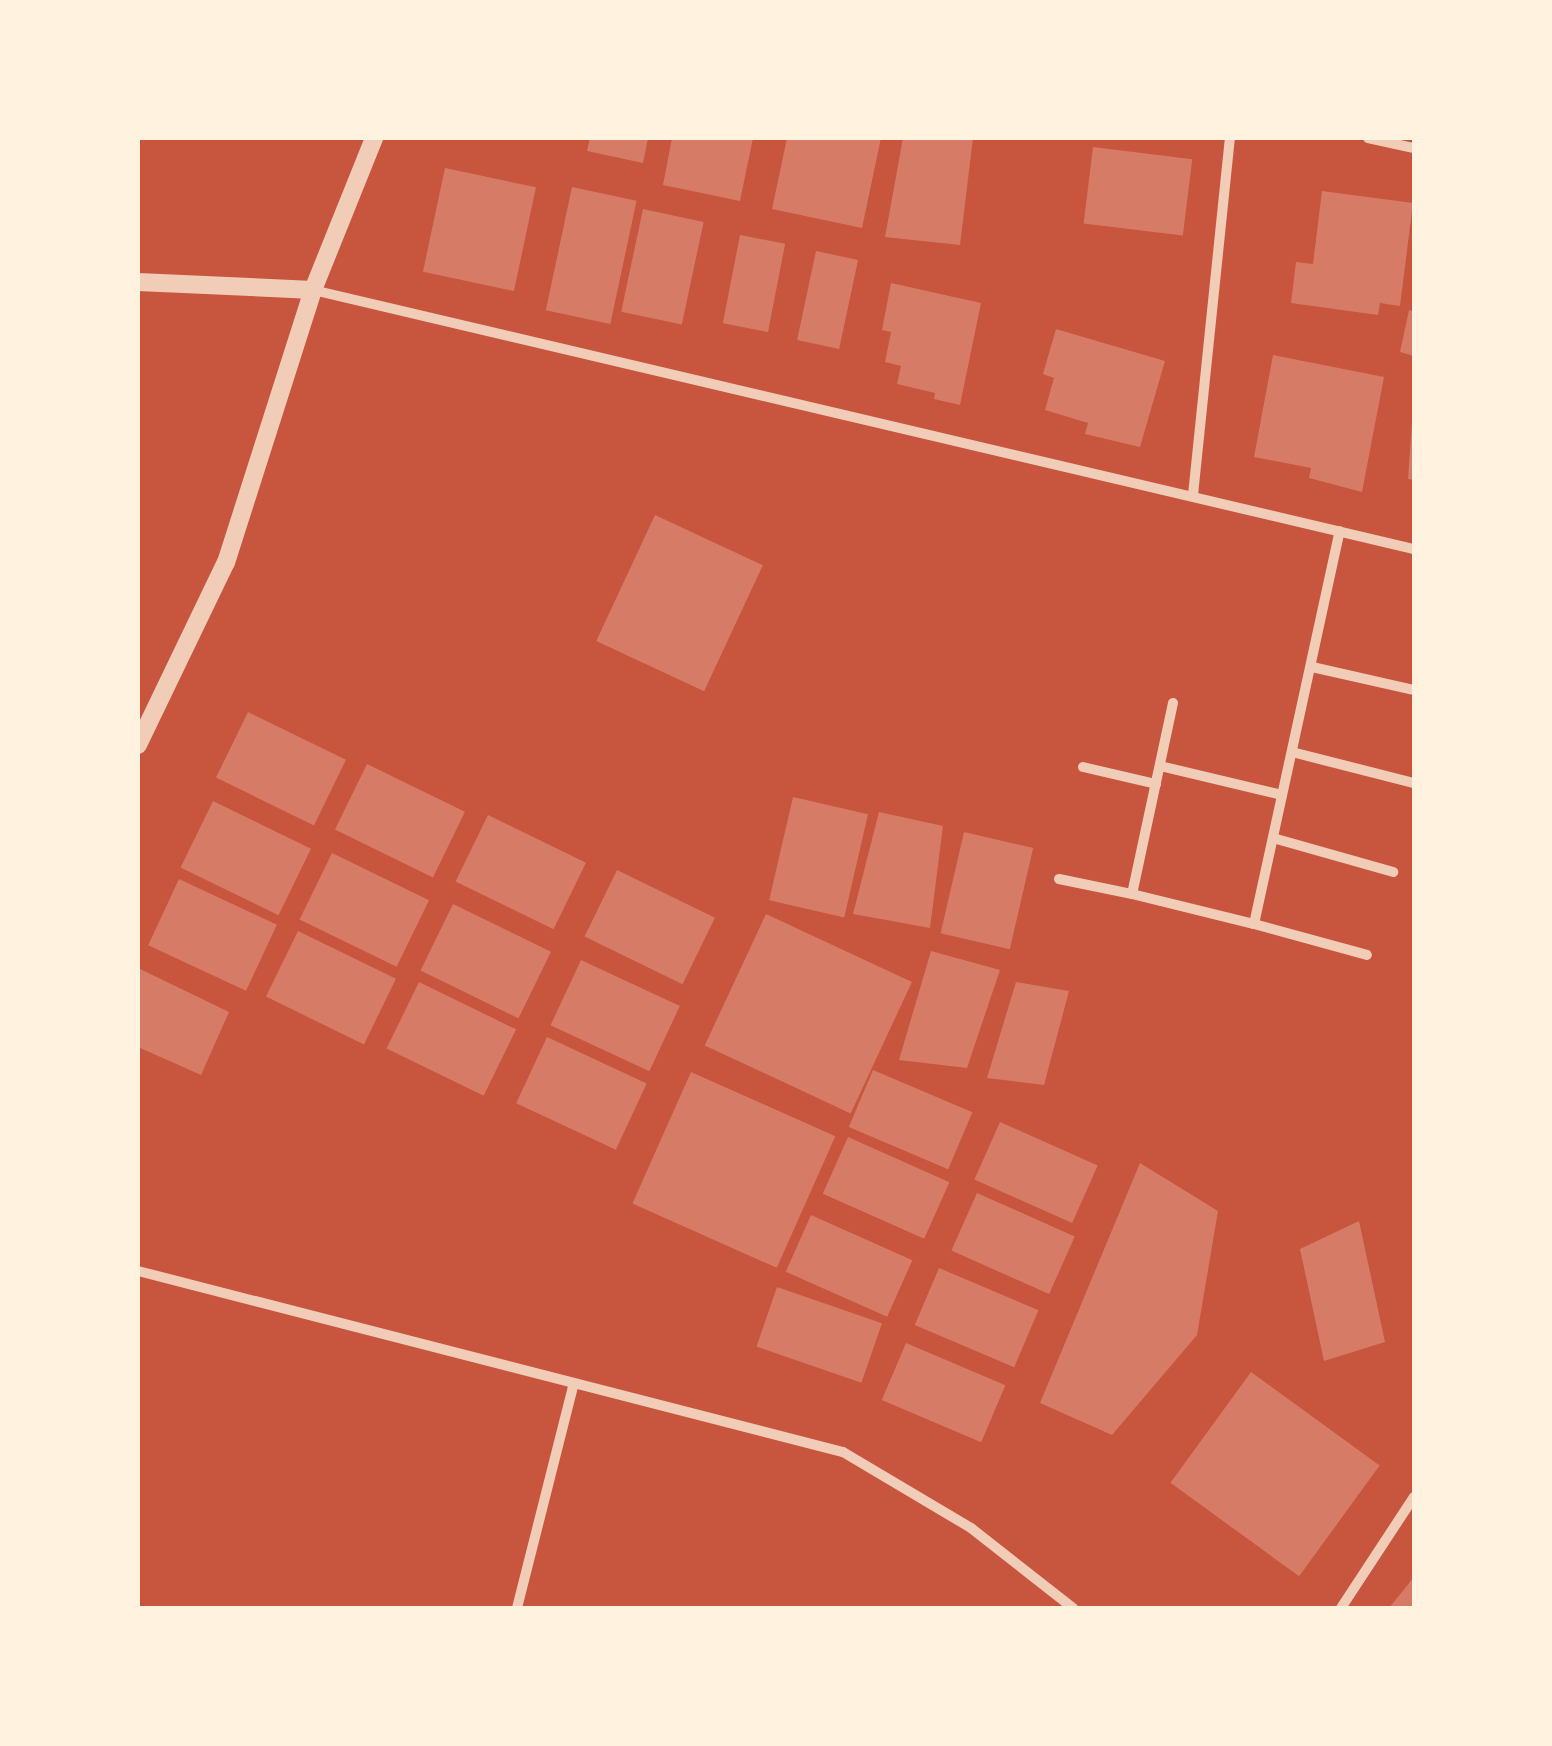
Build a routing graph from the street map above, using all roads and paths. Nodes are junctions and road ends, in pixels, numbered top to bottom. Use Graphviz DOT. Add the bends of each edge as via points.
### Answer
graph roads {
  1 [pos="374,138"];
  2 [pos="1230,138"];
  3 [pos="1368,138"];
  4 [pos="1414,148"];
  5 [pos="138,282"];
  6 [pos="312,290"];
  7 [pos="1193,495"];
  8 [pos="1340,531"];
  9 [pos="1414,549"];
  10 [pos="1312,667"];
  11 [pos="1414,690"];
  12 [pos="1173,703"];
  13 [pos="138,744"];
  14 [pos="1292,752"];
  15 [pos="1160,766"];
  16 [pos="1083,767"];
  17 [pos="1414,783"];
  18 [pos="1156,784"];
  19 [pos="1282,795"];
  20 [pos="1273,838"];
  21 [pos="1393,872"];
  22 [pos="1059,879"];
  23 [pos="1132,894"];
  24 [pos="1254,924"];
  25 [pos="1367,955"];
  26 [pos="138,1271"];
  27 [pos="574,1382"];
  28 [pos="1414,1497"];
  29 [pos="517,1608"];
  30 [pos="1073,1608"];
  31 [pos="1340,1608"];
  1 -- 6 [label="street"];
  2 -- 7 [label="street"];
  3 -- 4 [label="street"];
  5 -- 6 [label="street"];
  6 -- 7 [label="street"];
  6 -- 13 [label="street" via="226,562"];
  7 -- 8 [label="street"];
  8 -- 9 [label="street"];
  8 -- 10 [label="street"];
  10 -- 11 [label="street"];
  10 -- 14 [label="street"];
  12 -- 15 [label="street"];
  14 -- 17 [label="street"];
  14 -- 19 [label="street"];
  15 -- 18 [label="street"];
  15 -- 19 [label="street"];
  16 -- 18 [label="street"];
  18 -- 23 [label="street"];
  19 -- 20 [label="street"];
  20 -- 21 [label="street"];
  20 -- 24 [label="street"];
  22 -- 23 [label="street"];
  23 -- 24 [label="street"];
  24 -- 25 [label="street"];
  26 -- 27 [label="street"];
  27 -- 29 [label="street"];
  27 -- 30 [label="street" via="843,1452 971,1528"];
  28 -- 31 [label="street"];
}
